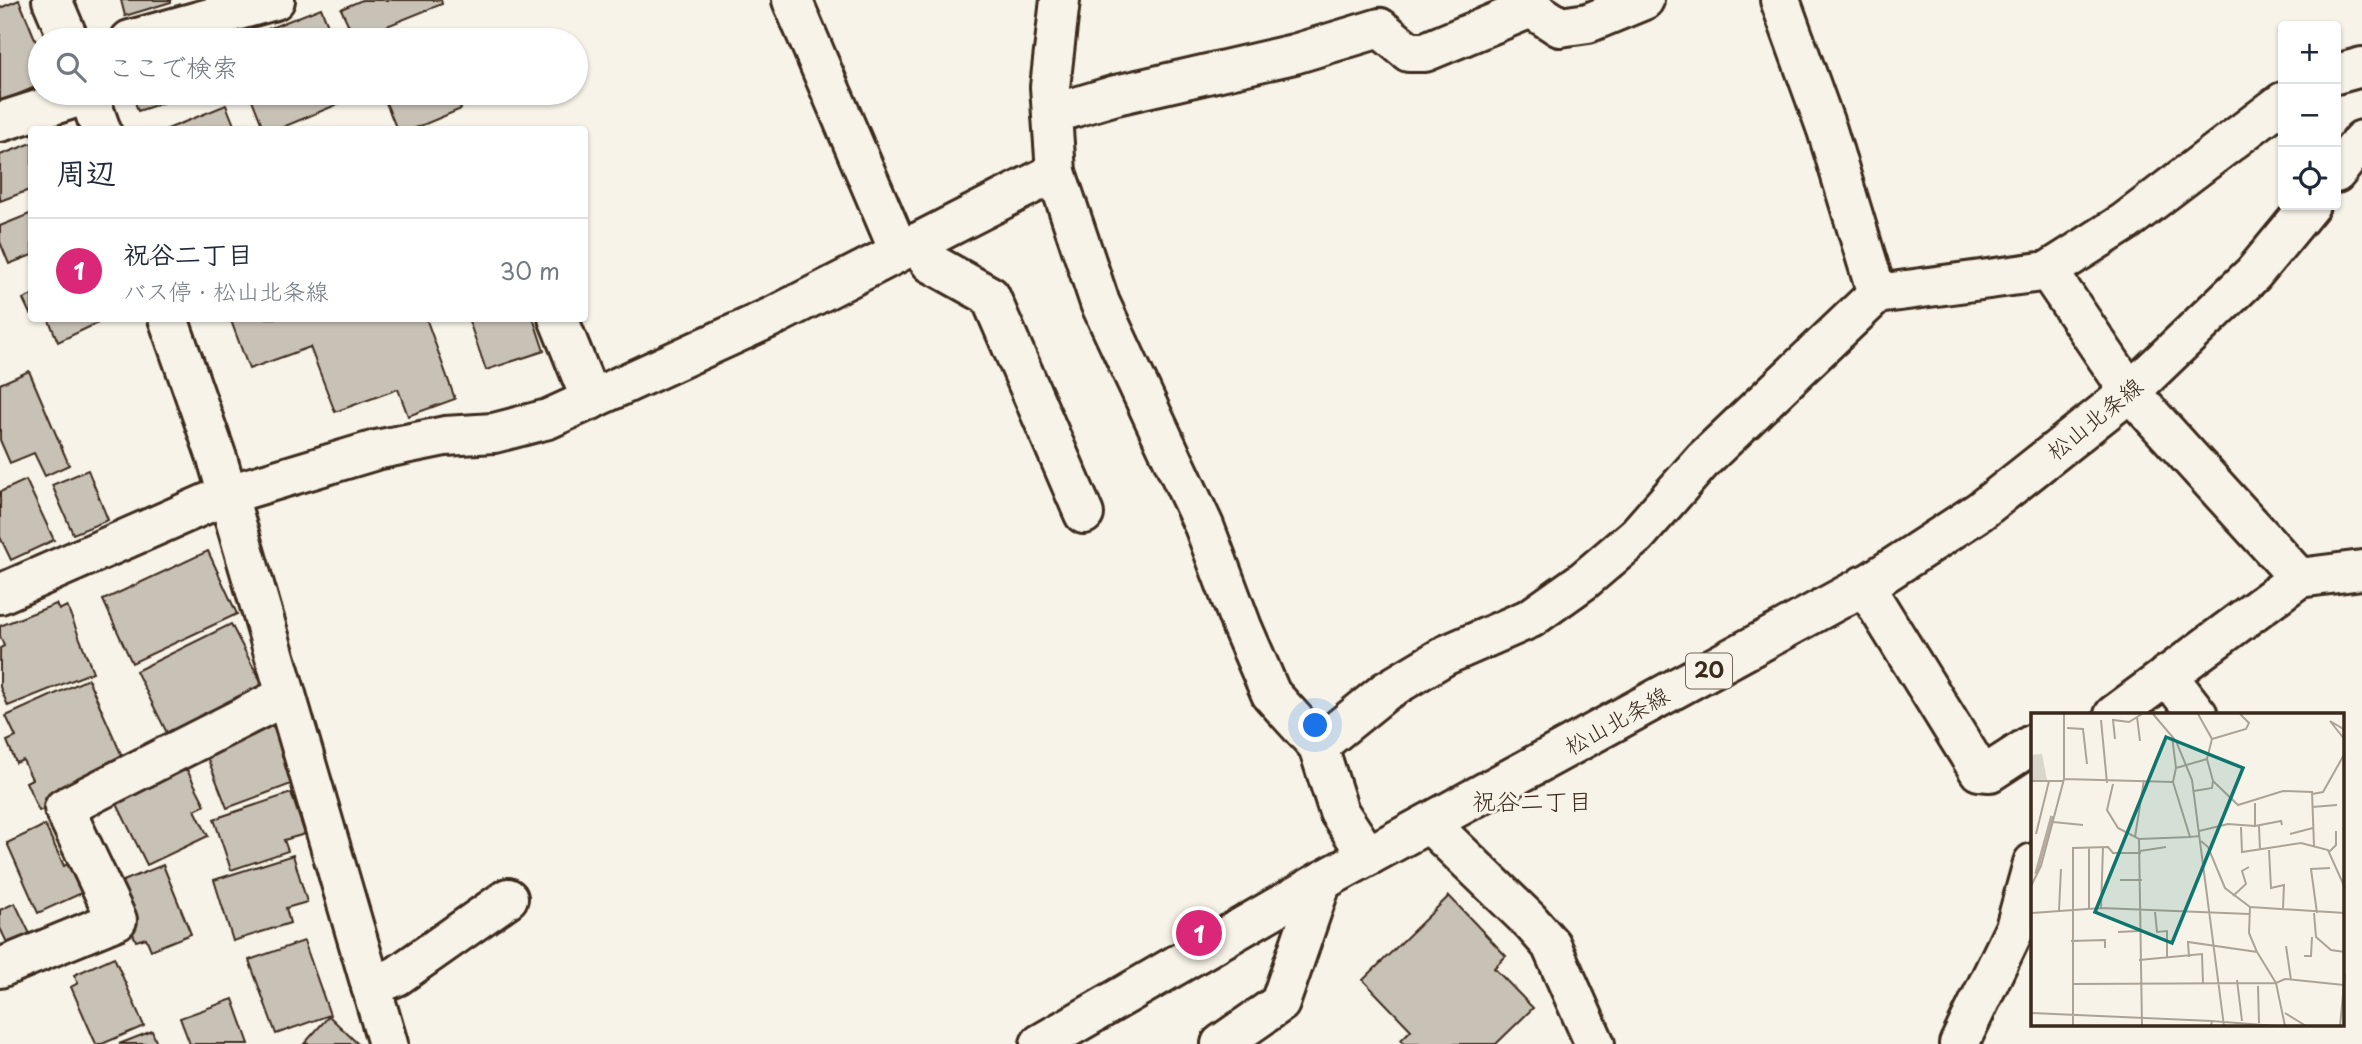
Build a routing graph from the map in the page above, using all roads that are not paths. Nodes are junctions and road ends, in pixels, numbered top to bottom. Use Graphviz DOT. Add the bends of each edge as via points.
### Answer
graph roads {
  1 [pos="52,0"];
  2 [pos="275,0"];
  3 [pos="792,0"];
  4 [pos="1060,0"];
  5 [pos="1644,0"];
  6 [pos="1780,0"];
  7 [pos="64,28"];
  8 [pos="174,28"];
  9 [pos="2362,67"];
  10 [pos="2341,73"];
  11 [pos="52,105"];
  12 [pos="92,105"];
  13 [pos="2278,106"];
  14 [pos="1052,114"];
  15 [pos="0,122"];
  16 [pos="100,126"];
  17 [pos="2362,140"];
  18 [pos="2341,167"];
  19 [pos="1056,172"];
  20 [pos="2306,210"];
  21 [pos="908,247"];
  22 [pos="2048,271"];
  23 [pos="1877,294"];
  24 [pos="169,322"];
  25 [pos="560,322"];
  26 [pos="2130,392"];
  27 [pos="591,400"];
  28 [pos="226,495"];
  29 [pos="1084,514"];
  30 [pos="2362,570"];
  31 [pos="2299,578"];
  32 [pos="1864,585"];
  33 [pos="0,594"];
  34 [pos="2167,675"];
  35 [pos="285,696"];
  36 [pos="2117,713"];
  37 [pos="2196,713"];
  38 [pos="2031,745"];
  39 [pos="1318,746"];
  40 [pos="1430,824"];
  41 [pos="1368,856"];
  42 [pos="2031,870"];
  43 [pos="1322,881"];
  44 [pos="508,898"];
  45 [pos="0,968"];
  46 [pos="371,986"];
  47 [pos="388,1044"];
  48 [pos="1040,1044"];
  49 [pos="1221,1044"];
  50 [pos="1595,1044"];
  51 [pos="1959,1044"];
  1 -- 7 [label="street"];
  2 -- 8 [label="street"];
  3 -- 21 [label="street"];
  4 -- 14 [label="street" via="1050,87"];
  5 -- 14 [label="street" via="1588,23 1560,27 1531,8 1425,51 1409,52 1380,28"];
  6 -- 23 [label="street" via="1827,130"];
  9 -- 10 [label="street"];
  11 -- 15 [label="street"];
  12 -- 16 [label="street"];
  13 -- 22 [label="street" via="2124,222"];
  14 -- 19 [label="street"];
  17 -- 18 [label="street"];
  19 -- 21 [label="street"];
  19 -- 39 [label="street" via="1100,303 1205,526 1271,694"];
  20 -- 26 [label="street, 松山北条線 / 20" via="2253,274"];
  21 -- 27 [label="street" via="776,315"];
  21 -- 29 [label="street" via="990,296"];
  22 -- 23 [label="street"];
  22 -- 26 [label="street"];
  23 -- 39 [label="street" via="1703,460 1637,535 1583,581 1531,618 1446,655 1386,691"];
  24 -- 28 [label="street"];
  25 -- 27 [label="street"];
  26 -- 31 [label="street"];
  26 -- 32 [label="street, 松山北条線 / 20" via="1980,511"];
  27 -- 28 [label="street" via="548,419 494,433 445,436 376,450"];
  28 -- 33 [label="street"];
  28 -- 35 [label="street"];
  30 -- 31 [label="street"];
  31 -- 34 [label="street"];
  32 -- 38 [label="street" via="1979,771 1990,772"];
  32 -- 40 [label="street, 松山北条線 / 20"];
  34 -- 36 [label="street"];
  34 -- 37 [label="street"];
  35 -- 45 [label="street" via="64,808 117,920"];
  35 -- 46 [label="street"];
  39 -- 41 [label="street" via="1339,812"];
  40 -- 41 [label="street, 松山北条線 / 20"];
  40 -- 50 [label="street" via="1551,945"];
  41 -- 43 [label="street, 松山北条線 / 20"];
  42 -- 51 [label="street" via="2015,928"];
  43 -- 48 [label="street, 松山北条線 / 20"];
  43 -- 49 [label="street" via="1280,1003"];
  44 -- 46 [label="street" via="397,976"];
  46 -- 47 [label="street"];
}
